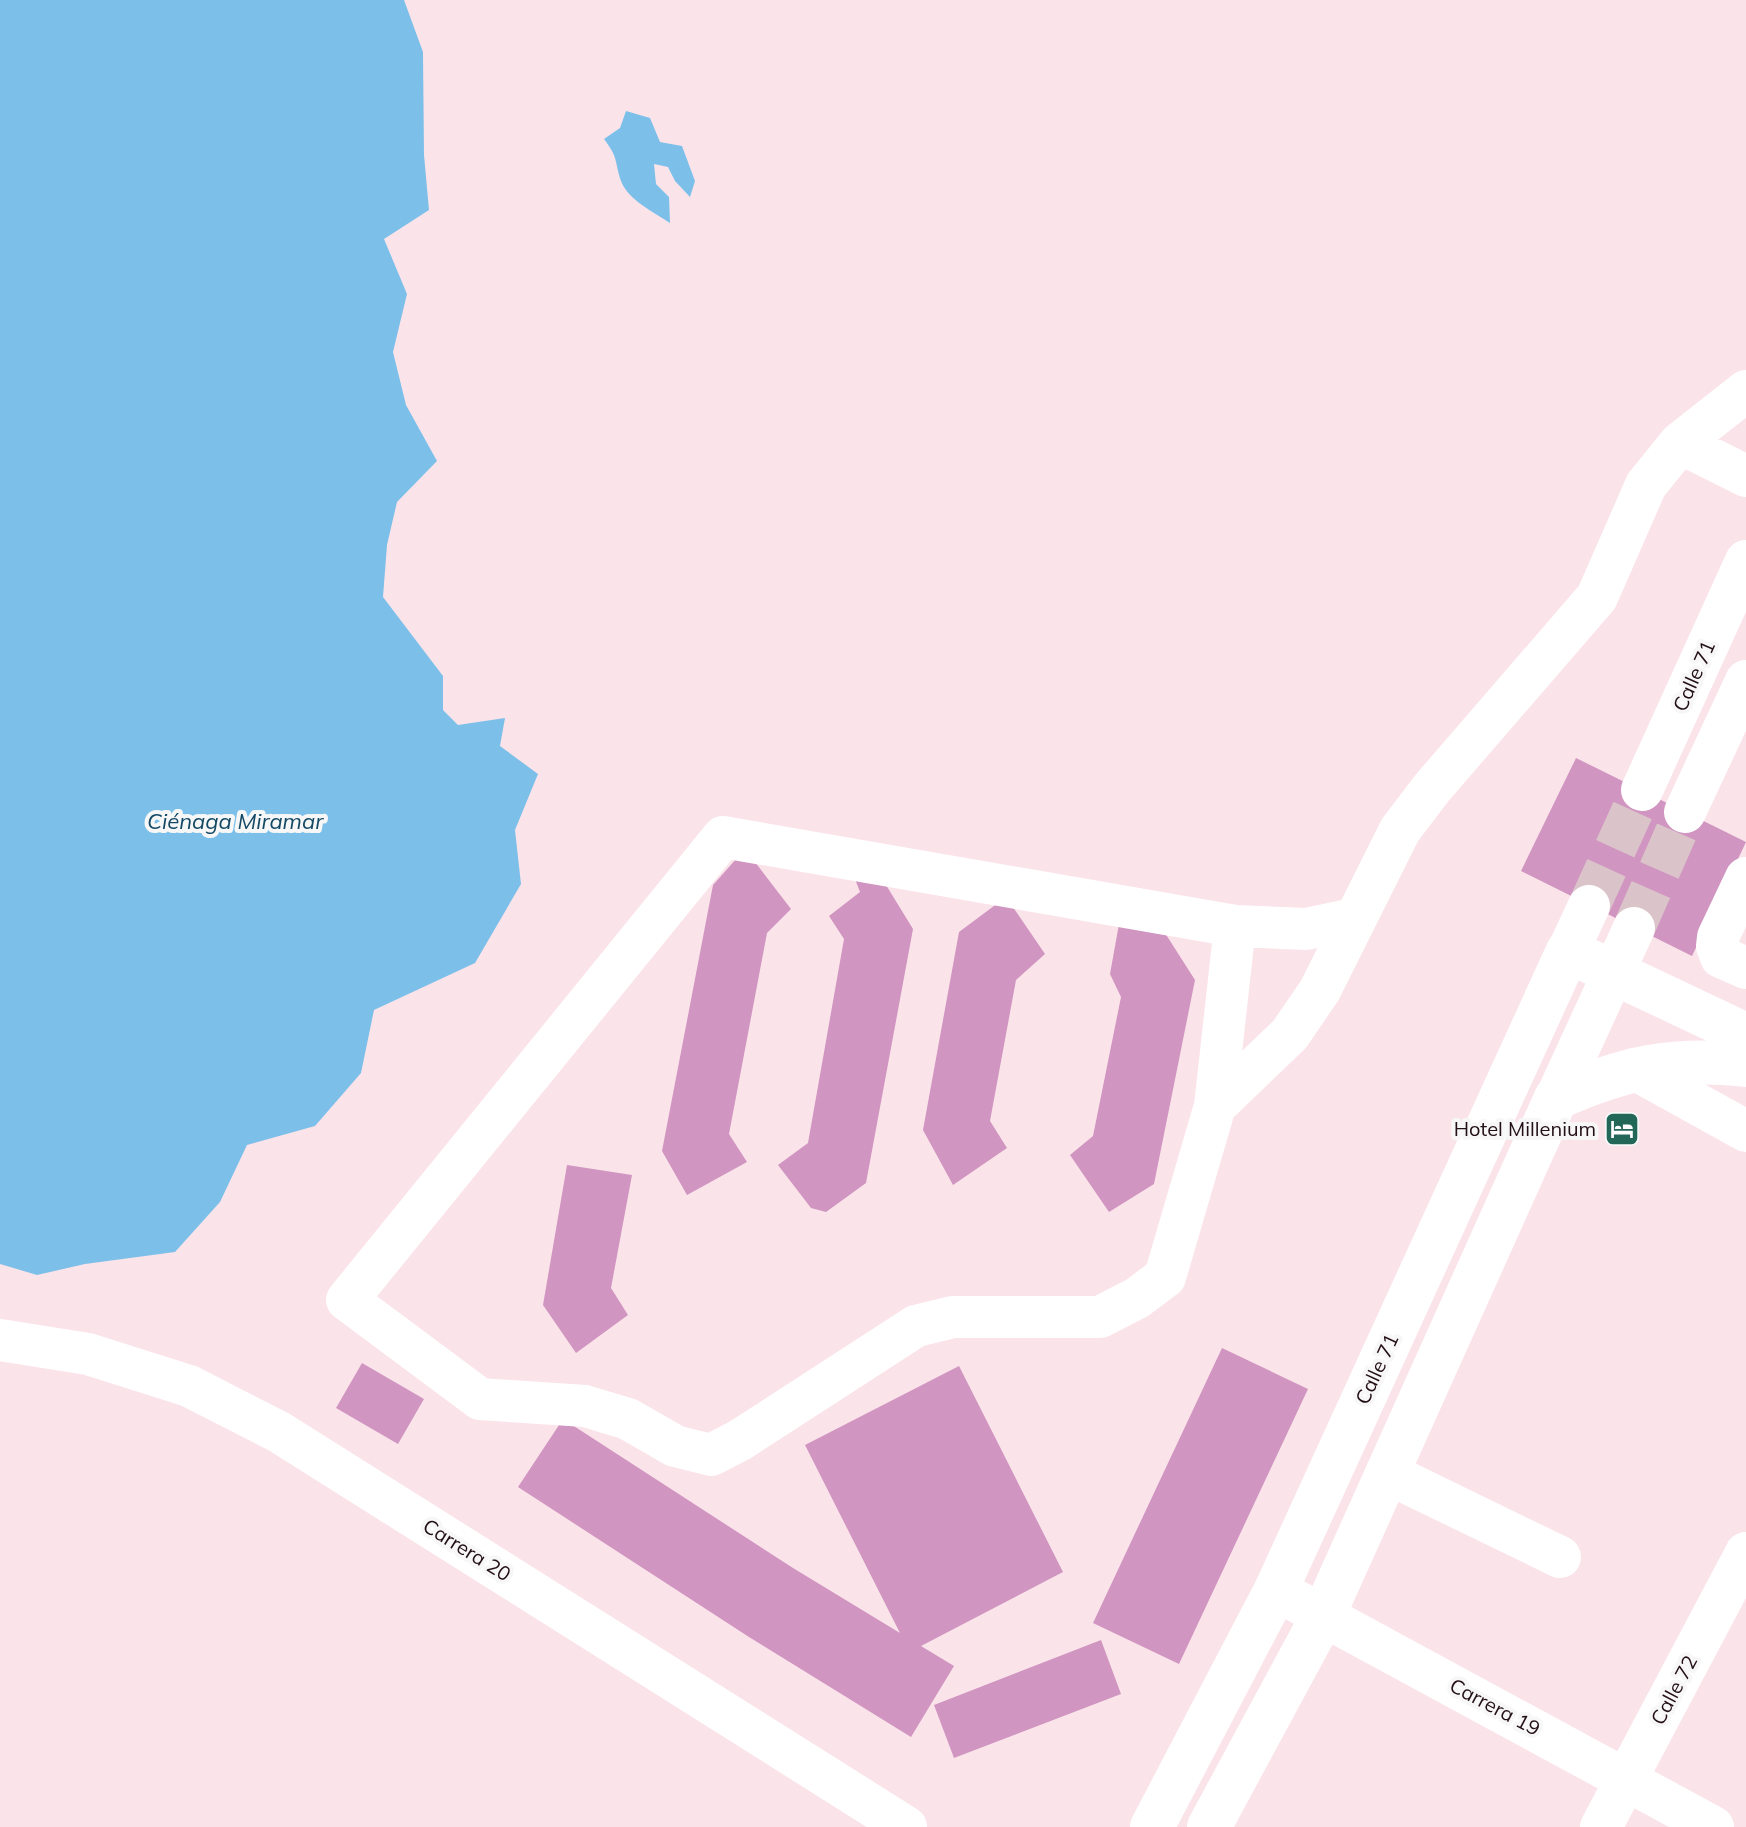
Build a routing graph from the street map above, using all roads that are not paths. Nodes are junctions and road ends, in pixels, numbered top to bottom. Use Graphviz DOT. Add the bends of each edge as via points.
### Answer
graph roads {
  1 [pos="1746,391"];
  2 [pos="1680,443"];
  3 [pos="1746,476"];
  4 [pos="1746,561"];
  5 [pos="1746,681"];
  6 [pos="1642,790"];
  7 [pos="1685,812"];
  8 [pos="1746,878"];
  9 [pos="1589,906"];
  10 [pos="1353,919"];
  11 [pos="1235,926"];
  12 [pos="1634,928"];
  13 [pos="1568,951"];
  14 [pos="1746,968"];
  15 [pos="1614,972"];
  16 [pos="1746,1035"];
  17 [pos="1746,1065"];
  18 [pos="1634,1069"];
  19 [pos="1556,1098"];
  20 [pos="1215,1106"];
  21 [pos="1746,1131"];
  22 [pos="0,1340"];
  23 [pos="1387,1473"];
  24 [pos="1746,1553"];
  25 [pos="1560,1557"];
  26 [pos="1276,1590"];
  27 [pos="1324,1614"];
  28 [pos="1627,1778"];
  29 [pos="906,1827"];
  30 [pos="1152,1827"];
  31 [pos="1209,1827"];
  32 [pos="1601,1827"];
  33 [pos="1713,1827"];
  1 -- 2 [label="street"];
  2 -- 3 [label="street"];
  2 -- 10 [label="street" via="1646,485 1597,597 1400,830"];
  4 -- 6 [label="street, Calle 71"];
  5 -- 7 [label="street"];
  8 -- 14 [label="street" via="1717,946 1721,957"];
  9 -- 13 [label="street, Calle 71"];
  10 -- 11 [label="street" via="1306,929"];
  10 -- 20 [label="street" via="1320,990 1290,1034"];
  11 -- 20 [label="street"];
  11 -- 20 [label="street" via="723,837 347,1300 480,1399 585,1406 628,1419 675,1446 711,1455 916,1326 953,1317 1100,1317 1137,1298 1165,1277"];
  12 -- 15 [label="street"];
  13 -- 15 [label="main road"];
  13 -- 26 [label="main road, Calle 71"];
  15 -- 16 [label="main road"];
  15 -- 19 [label="street"];
  17 -- 18 [label="main road" via="1681,1062"];
  18 -- 19 [label="main road"];
  18 -- 21 [label="street"];
  19 -- 23 [label="main road"];
  22 -- 29 [label="street, Carrera 20" via="88,1354 189,1386 279,1432"];
  23 -- 25 [label="street"];
  23 -- 27 [label="main road"];
  24 -- 28 [label="street, Calle 72"];
  26 -- 27 [label="street, Carrera 19"];
  26 -- 30 [label="main road, Calle 71"];
  27 -- 28 [label="street, Carrera 19"];
  27 -- 31 [label="main road"];
  28 -- 32 [label="street, Calle 72"];
  28 -- 33 [label="street, Carrera 19"];
}
